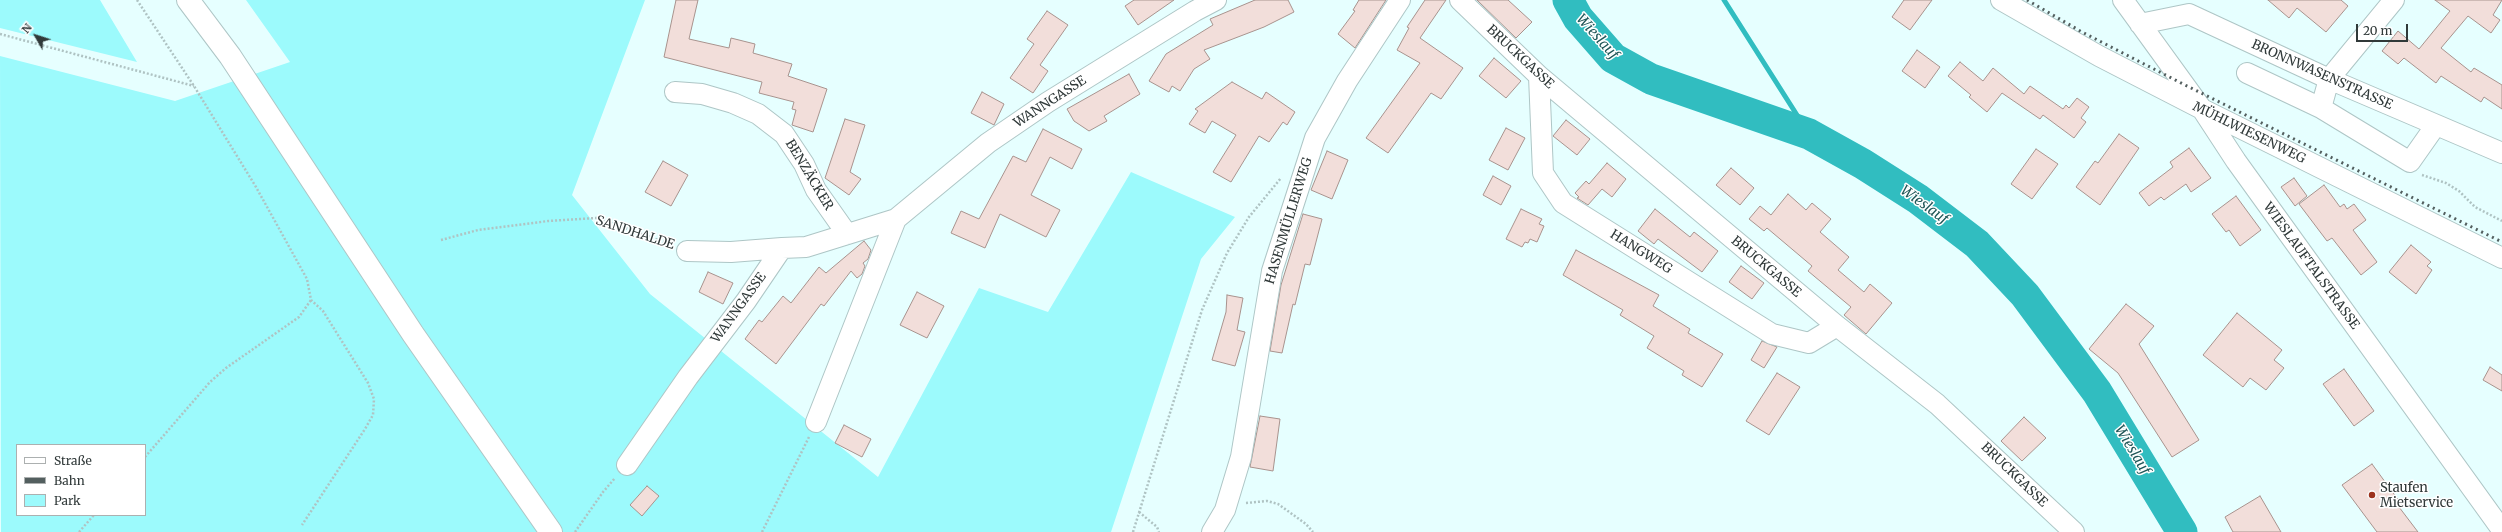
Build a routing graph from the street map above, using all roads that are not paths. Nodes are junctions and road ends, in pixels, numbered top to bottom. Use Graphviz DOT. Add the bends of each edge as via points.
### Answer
graph roads {
  1 [pos="188,0"];
  2 [pos="1216,0"];
  3 [pos="1400,0"];
  4 [pos="1460,0"];
  5 [pos="2001,0"];
  6 [pos="2123,0"];
  7 [pos="2394,0"];
  8 [pos="2140,24"];
  9 [pos="2247,73"];
  10 [pos="1539,76"];
  11 [pos="2329,79"];
  12 [pos="675,92"];
  13 [pos="2321,108"];
  14 [pos="2202,110"];
  15 [pos="2436,125"];
  16 [pos="2502,153"];
  17 [pos="896,220"];
  18 [pos="847,234"];
  19 [pos="782,248"];
  20 [pos="687,251"];
  21 [pos="2502,258"];
  22 [pos="1837,326"];
  23 [pos="816,422"];
  24 [pos="627,464"];
  25 [pos="2502,530"];
  26 [pos="551,532"];
  27 [pos="1212,532"];
  28 [pos="2074,532"];
  1 -- 26 [label="main road" via="230,56 413,334"];
  2 -- 17 [label="street, WANNGASSE" via="1055,98 988,143"];
  3 -- 27 [label="street, HASENMÜLLERWEG" via="1347,81 1315,138 1272,271 1241,457 1225,510"];
  4 -- 10 [label="street, BRUCKGASSE"];
  5 -- 14 [label="street, MÜHLWIESENWEG" via="2098,56"];
  6 -- 8 [label="street, WIESLAUFTALSTRASSE"];
  7 -- 11 [label="street"];
  8 -- 11 [label="street, BRONNWASENSTRASSE" via="2189,14"];
  8 -- 14 [label="street, WIESLAUFTALSTRASSE"];
  9 -- 13 [label="street"];
  10 -- 22 [label="street, BRUCKGASSE"];
  10 -- 22 [label="street, HANGWEG" via="1543,173 1563,202 1772,334 1809,342"];
  11 -- 13 [label="street"];
  11 -- 15 [label="street, BRONNWASENSTRASSE"];
  12 -- 18 [label="street, BENZÄCKER" via="702,94 733,103 758,114 784,134 804,164 816,190"];
  13 -- 15 [label="street" via="2410,162"];
  14 -- 21 [label="street, MÜHLWIESENWEG"];
  14 -- 25 [label="street, WIESLAUFTALSTRASSE"];
  15 -- 16 [label="street, BRONNWASENSTRASSE"];
  17 -- 18 [label="street, WANNGASSE"];
  17 -- 23 [label="street, WANNGASSE"];
  18 -- 19 [label="street, WANNGASSE" via="806,247"];
  19 -- 20 [label="street, SANDHALDE" via="731,252"];
  19 -- 24 [label="street, WANNGASSE"];
  22 -- 28 [label="street, BRUCKGASSE" via="1937,404"];
}
